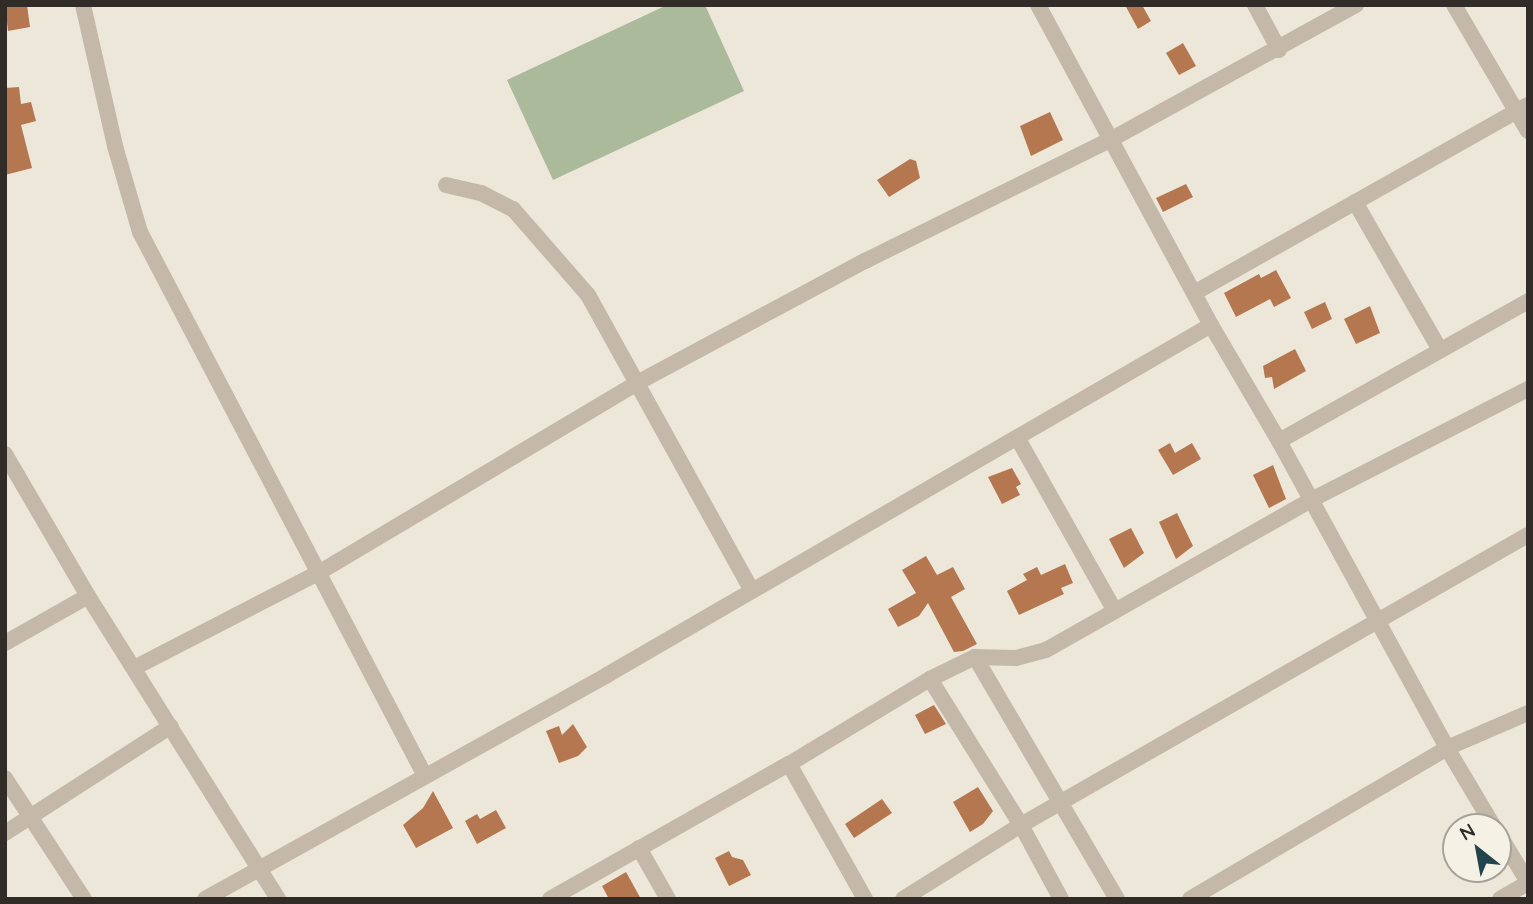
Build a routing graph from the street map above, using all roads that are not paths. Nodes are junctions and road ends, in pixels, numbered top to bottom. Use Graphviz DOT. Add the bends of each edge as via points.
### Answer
graph roads {
  1 [pos="83,5"];
  2 [pos="1038,5"];
  3 [pos="1255,5"];
  4 [pos="1356,5"];
  5 [pos="1454,5"];
  6 [pos="1279,50"];
  7 [pos="1522,108"];
  8 [pos="1528,131"];
  9 [pos="1110,140"];
  10 [pos="446,185"];
  11 [pos="1355,202"];
  12 [pos="1194,293"];
  13 [pos="1528,301"];
  14 [pos="1212,325"];
  15 [pos="1440,350"];
  16 [pos="637,383"];
  17 [pos="1528,389"];
  18 [pos="1018,439"];
  19 [pos="1279,440"];
  20 [pos="6,457"];
  21 [pos="1311,500"];
  22 [pos="1528,535"];
  23 [pos="320,572"];
  24 [pos="752,591"];
  25 [pos="88,596"];
  26 [pos="1115,611"];
  27 [pos="1379,620"];
  28 [pos="5,643"];
  29 [pos="975,657"];
  30 [pos="134,668"];
  31 [pos="930,678"];
  32 [pos="1528,713"];
  33 [pos="171,726"];
  34 [pos="1447,748"];
  35 [pos="789,764"];
  36 [pos="425,776"];
  37 [pos="5,778"];
  38 [pos="1062,802"];
  39 [pos="1486,813"];
  40 [pos="30,818"];
  41 [pos="1021,825"];
  42 [pos="5,833"];
  43 [pos="639,848"];
  44 [pos="1512,856"];
  45 [pos="259,867"];
  46 [pos="1528,883"];
  47 [pos="84,899"];
  48 [pos="205,899"];
  49 [pos="278,899"];
  50 [pos="550,899"];
  51 [pos="668,899"];
  52 [pos="865,899"];
  53 [pos="903,899"];
  54 [pos="1060,899"];
  55 [pos="1118,899"];
  56 [pos="1190,899"];
  57 [pos="1500,899"];
  1 -- 23 [label="street" via="139,232"];
  2 -- 9 [label="street"];
  3 -- 6 [label="street"];
  4 -- 6 [label="street"];
  5 -- 7 [label="street"];
  6 -- 9 [label="street"];
  7 -- 8 [label="street"];
  7 -- 11 [label="street"];
  9 -- 12 [label="street"];
  9 -- 16 [label="street" via="865,261"];
  10 -- 16 [label="street" via="481,193 513,209 588,295"];
  11 -- 12 [label="street"];
  11 -- 15 [label="street"];
  12 -- 14 [label="street"];
  13 -- 15 [label="street"];
  14 -- 18 [label="street"];
  14 -- 19 [label="street"];
  15 -- 19 [label="street"];
  16 -- 23 [label="street"];
  16 -- 24 [label="street"];
  17 -- 21 [label="street"];
  18 -- 24 [label="street"];
  18 -- 26 [label="street"];
  19 -- 21 [label="street"];
  20 -- 25 [label="street"];
  21 -- 26 [label="street"];
  21 -- 27 [label="street"];
  22 -- 27 [label="street"];
  23 -- 30 [label="street"];
  23 -- 36 [label="street"];
  24 -- 36 [label="street"];
  25 -- 28 [label="street"];
  25 -- 30 [label="street"];
  26 -- 29 [label="street" via="1046,650 1016,658"];
  27 -- 34 [label="street"];
  27 -- 38 [label="street"];
  29 -- 31 [label="street"];
  29 -- 38 [label="street"];
  30 -- 33 [label="street"];
  31 -- 35 [label="street"];
  31 -- 41 [label="street"];
  32 -- 34 [label="street"];
  33 -- 40 [label="street"];
  33 -- 45 [label="street"];
  34 -- 39 [label="street"];
  34 -- 56 [label="street"];
  35 -- 43 [label="street"];
  35 -- 52 [label="street"];
  36 -- 45 [label="street"];
  37 -- 40 [label="street"];
  38 -- 41 [label="street"];
  38 -- 55 [label="street"];
  40 -- 42 [label="street"];
  40 -- 47 [label="street"];
  41 -- 53 [label="street"];
  41 -- 54 [label="street"];
  43 -- 50 [label="street"];
  43 -- 51 [label="street"];
  44 -- 46 [label="street"];
  45 -- 48 [label="street"];
  45 -- 49 [label="street"];
  46 -- 57 [label="street"];
}
